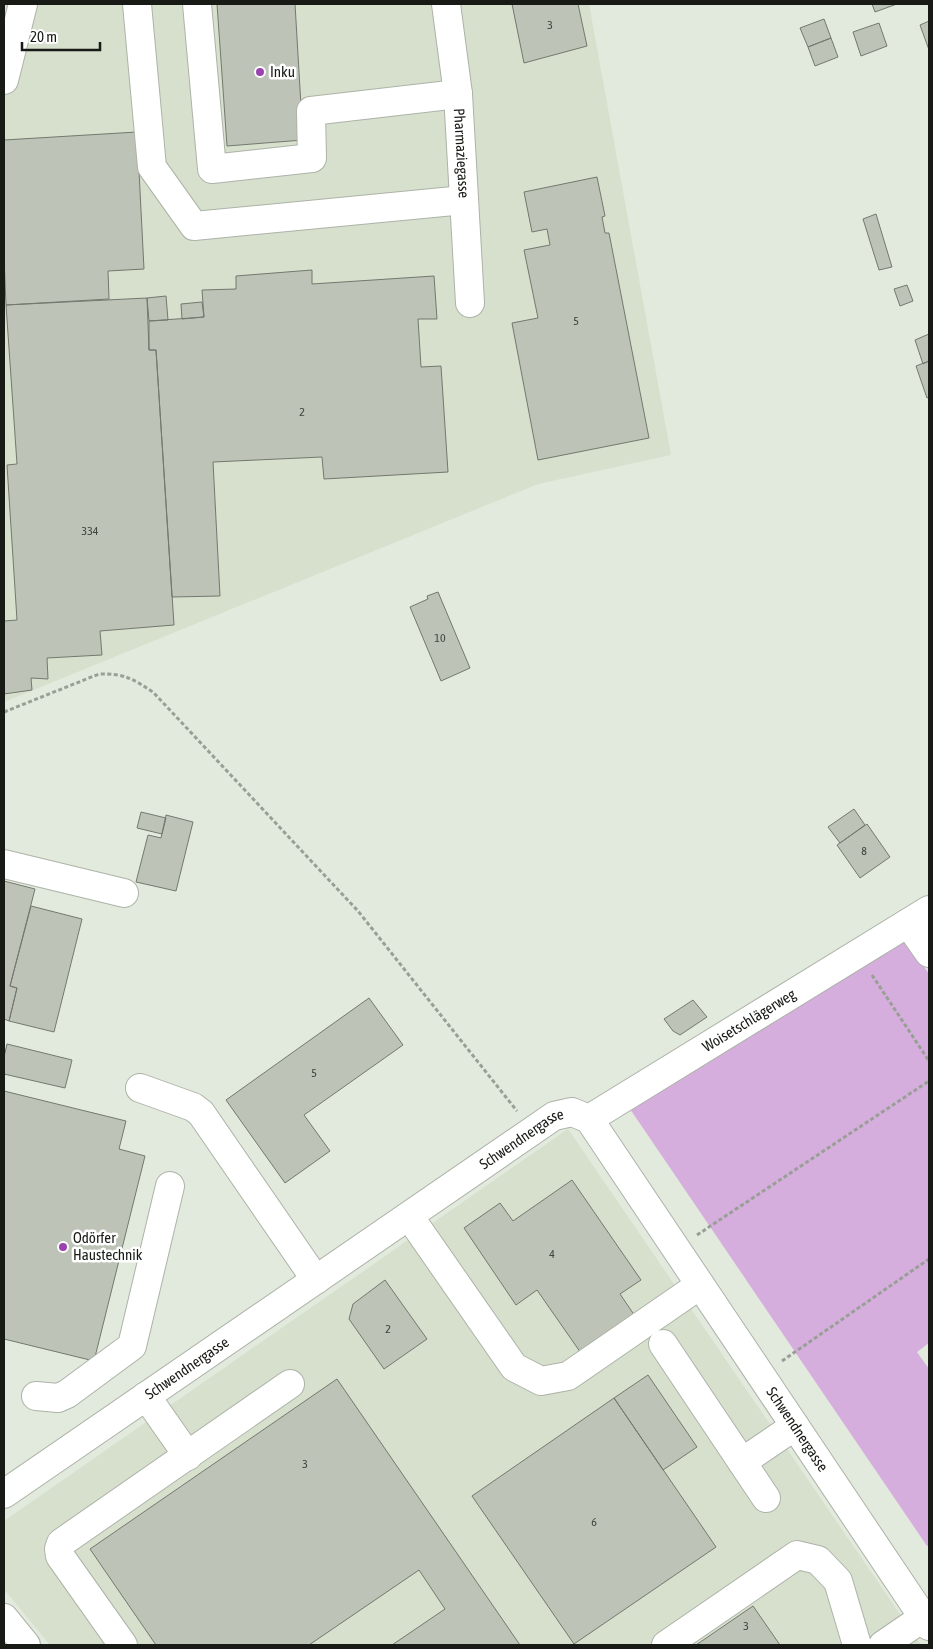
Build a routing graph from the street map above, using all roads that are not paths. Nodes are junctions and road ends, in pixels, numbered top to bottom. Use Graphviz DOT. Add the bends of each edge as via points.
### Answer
graph roads {
  1 [pos="23,4"];
  2 [pos="137,4"];
  3 [pos="197,4"];
  4 [pos="446,4"];
  5 [pos="4,80"];
  6 [pos="458,94"];
  7 [pos="464,200"];
  8 [pos="470,303"];
  9 [pos="4,864"];
  10 [pos="124,893"];
  11 [pos="919,917"];
  12 [pos="929,953"];
  13 [pos="140,1088"];
  14 [pos="589,1119"];
  15 [pos="170,1186"];
  16 [pos="408,1216"];
  17 [pos="316,1280"];
  18 [pos="700,1285"];
  19 [pos="663,1344"];
  20 [pos="290,1384"];
  21 [pos="36,1396"];
  22 [pos="146,1396"];
  23 [pos="795,1426"];
  24 [pos="188,1456"];
  25 [pos="742,1462"];
  26 [pos="4,1494"];
  27 [pos="766,1498"];
  28 [pos="4,1618"];
  29 [pos="926,1621"];
  30 [pos="26,1645"];
  31 [pos="123,1645"];
  32 [pos="666,1645"];
  33 [pos="857,1645"];
  34 [pos="884,1645"];
  1 -- 5 [label="street"];
  2 -- 7 [label="street" via="152,167 194,226"];
  3 -- 6 [label="street" via="212,169 312,158 311,111"];
  4 -- 6 [label="street, Pharmaziegasse"];
  6 -- 7 [label="street, Pharmaziegasse"];
  7 -- 8 [label="street, Pharmaziegasse"];
  9 -- 10 [label="street"];
  11 -- 12 [label="street, Woisetschlägerweg"];
  11 -- 14 [label="street, Woisetschlägerweg"];
  13 -- 17 [label="street" via="193,1107 201,1113"];
  14 -- 16 [label="street, Schwendnergasse" via="572,1112 554,1116"];
  14 -- 18 [label="street, Schwendnergasse"];
  15 -- 21 [label="street" via="132,1346 67,1394 58,1398"];
  16 -- 17 [label="street, Schwendnergasse"];
  16 -- 18 [label="street" via="514,1367 541,1381 568,1376"];
  17 -- 22 [label="street, Schwendnergasse"];
  18 -- 23 [label="street, Schwendnergasse"];
  19 -- 25 [label="street"];
  20 -- 24 [label="street"];
  22 -- 24 [label="street"];
  22 -- 26 [label="street, Schwendnergasse"];
  23 -- 25 [label="street"];
  23 -- 29 [label="street, Schwendnergasse"];
  24 -- 31 [label="street" via="62,1543 59,1549 60,1556"];
  25 -- 27 [label="street"];
  28 -- 30 [label="street"];
  29 -- 34 [label="street"];
  32 -- 33 [label="street" via="797,1555 818,1560 838,1581"];
}
